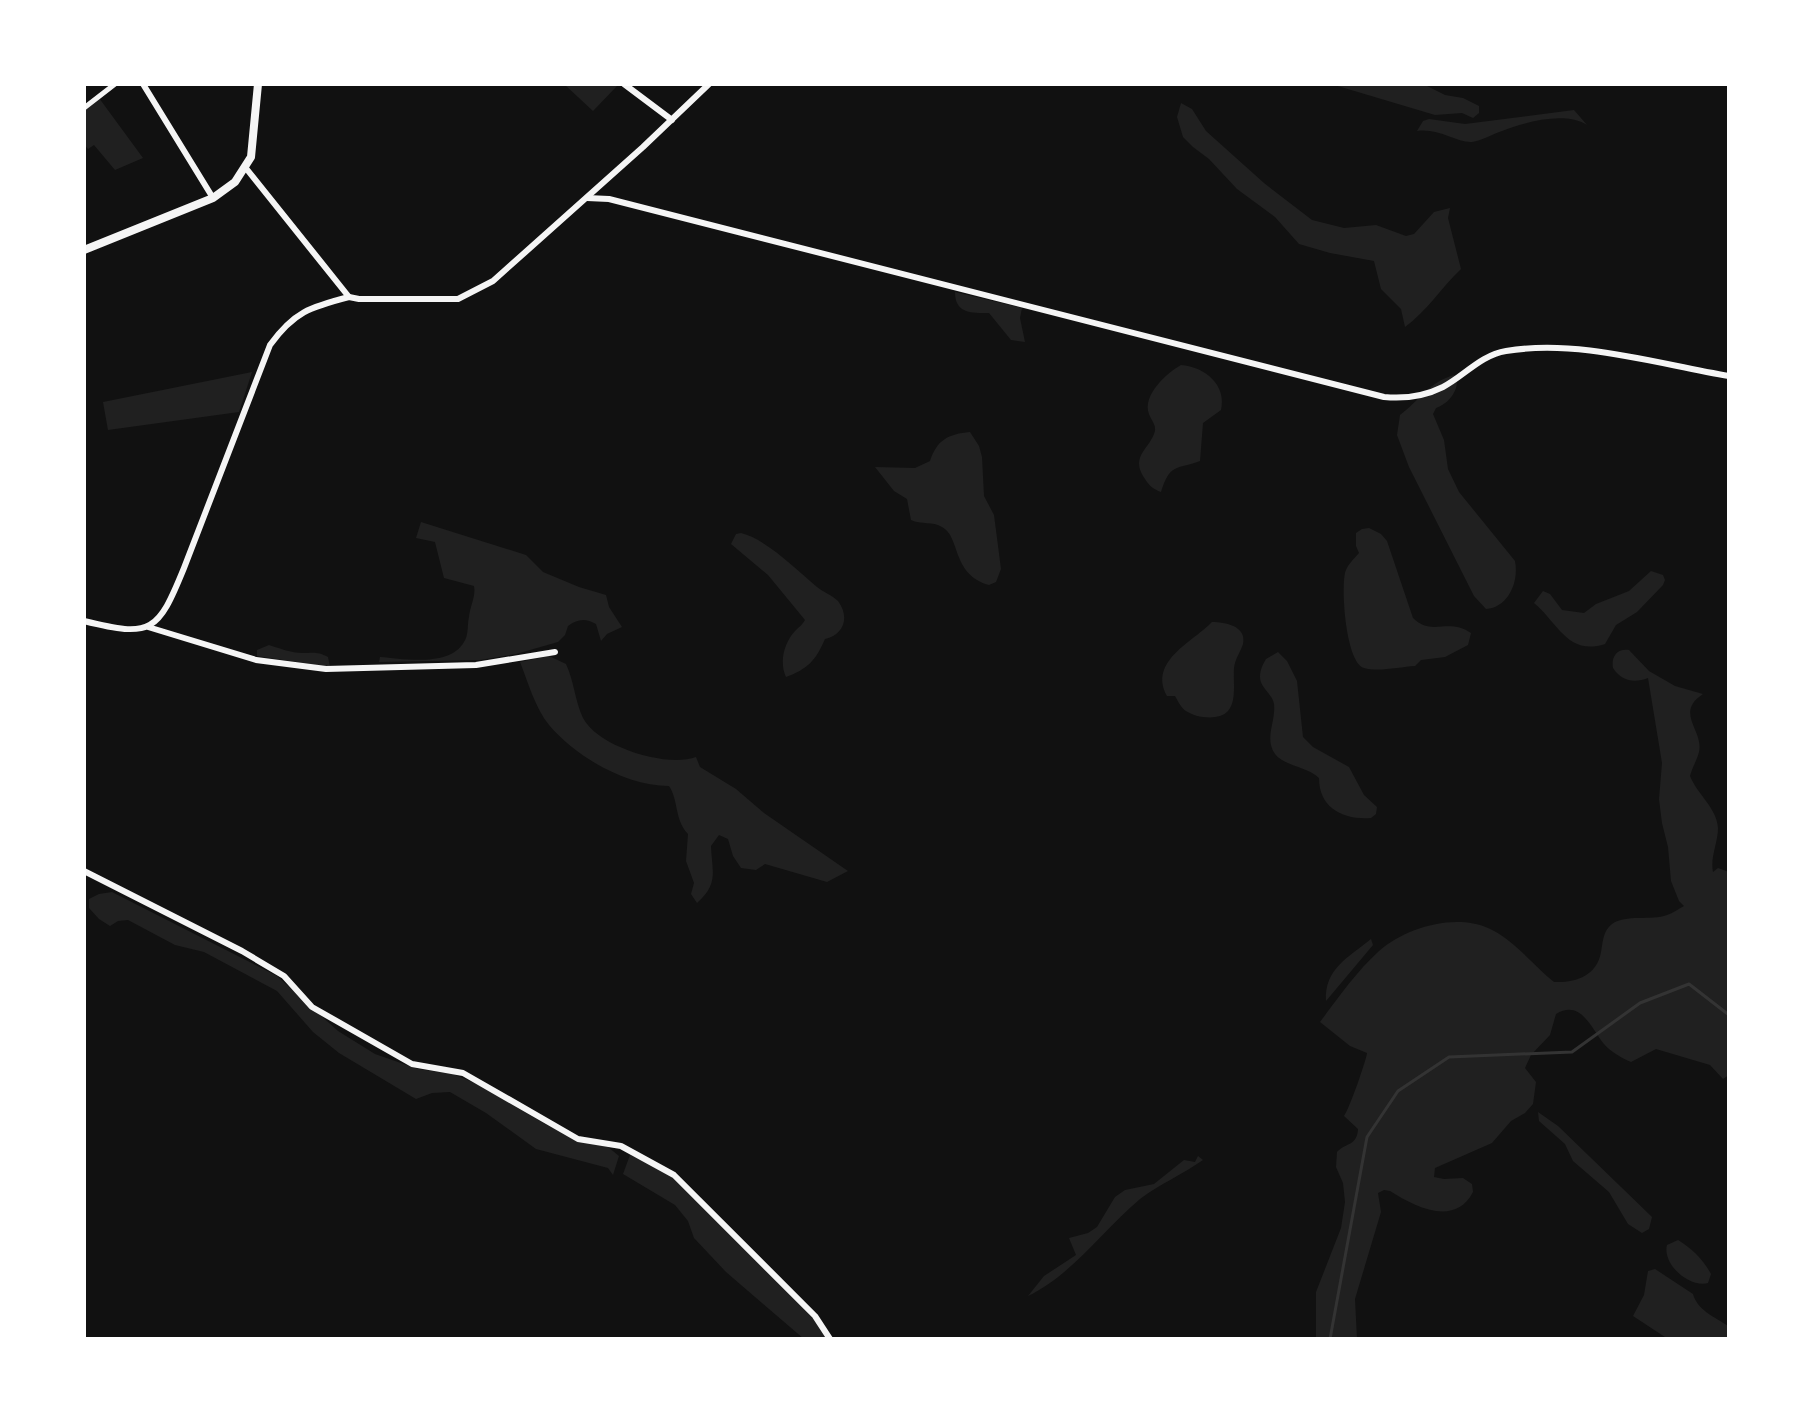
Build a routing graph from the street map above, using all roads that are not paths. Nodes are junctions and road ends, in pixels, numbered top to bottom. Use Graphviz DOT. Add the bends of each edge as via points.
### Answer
graph roads {
  1 [pos="115,84"];
  2 [pos="143,84"];
  3 [pos="258,84"];
  4 [pos="624,84"];
  5 [pos="709,84"];
  6 [pos="84,108"];
  7 [pos="672,120"];
  8 [pos="245,167"];
  9 [pos="213,198"];
  10 [pos="587,198"];
  11 [pos="84,250"];
  12 [pos="349,297"];
  13 [pos="1729,376"];
  14 [pos="84,621"];
  15 [pos="148,627"];
  16 [pos="555,652"];
  17 [pos="84,871"];
  18 [pos="830,1339"];
  1 -- 6 [label="street"];
  2 -- 9 [label="street"];
  3 -- 8 [label="street" via="251,157"];
  4 -- 7 [label="street"];
  5 -- 7 [label="street"];
  7 -- 10 [label="street"];
  8 -- 9 [label="street"];
  8 -- 12 [label="street"];
  9 -- 11 [label="street"];
  10 -- 12 [label="street" via="493,281 458,299"];
  10 -- 13 [label="street" via="609,199 1384,397 1404,399 1444,386 1502,351 1548,348"];
  12 -- 15 [label="street" via="301,314 270,345 173,595"];
  14 -- 15 [label="street" via="121,631"];
  15 -- 16 [label="street" via="256,660 326,669 476,665"];
  17 -- 18 [label="street" via="284,976 312,1007 412,1064 463,1073 578,1139 621,1146 674,1175 815,1316"];
}
